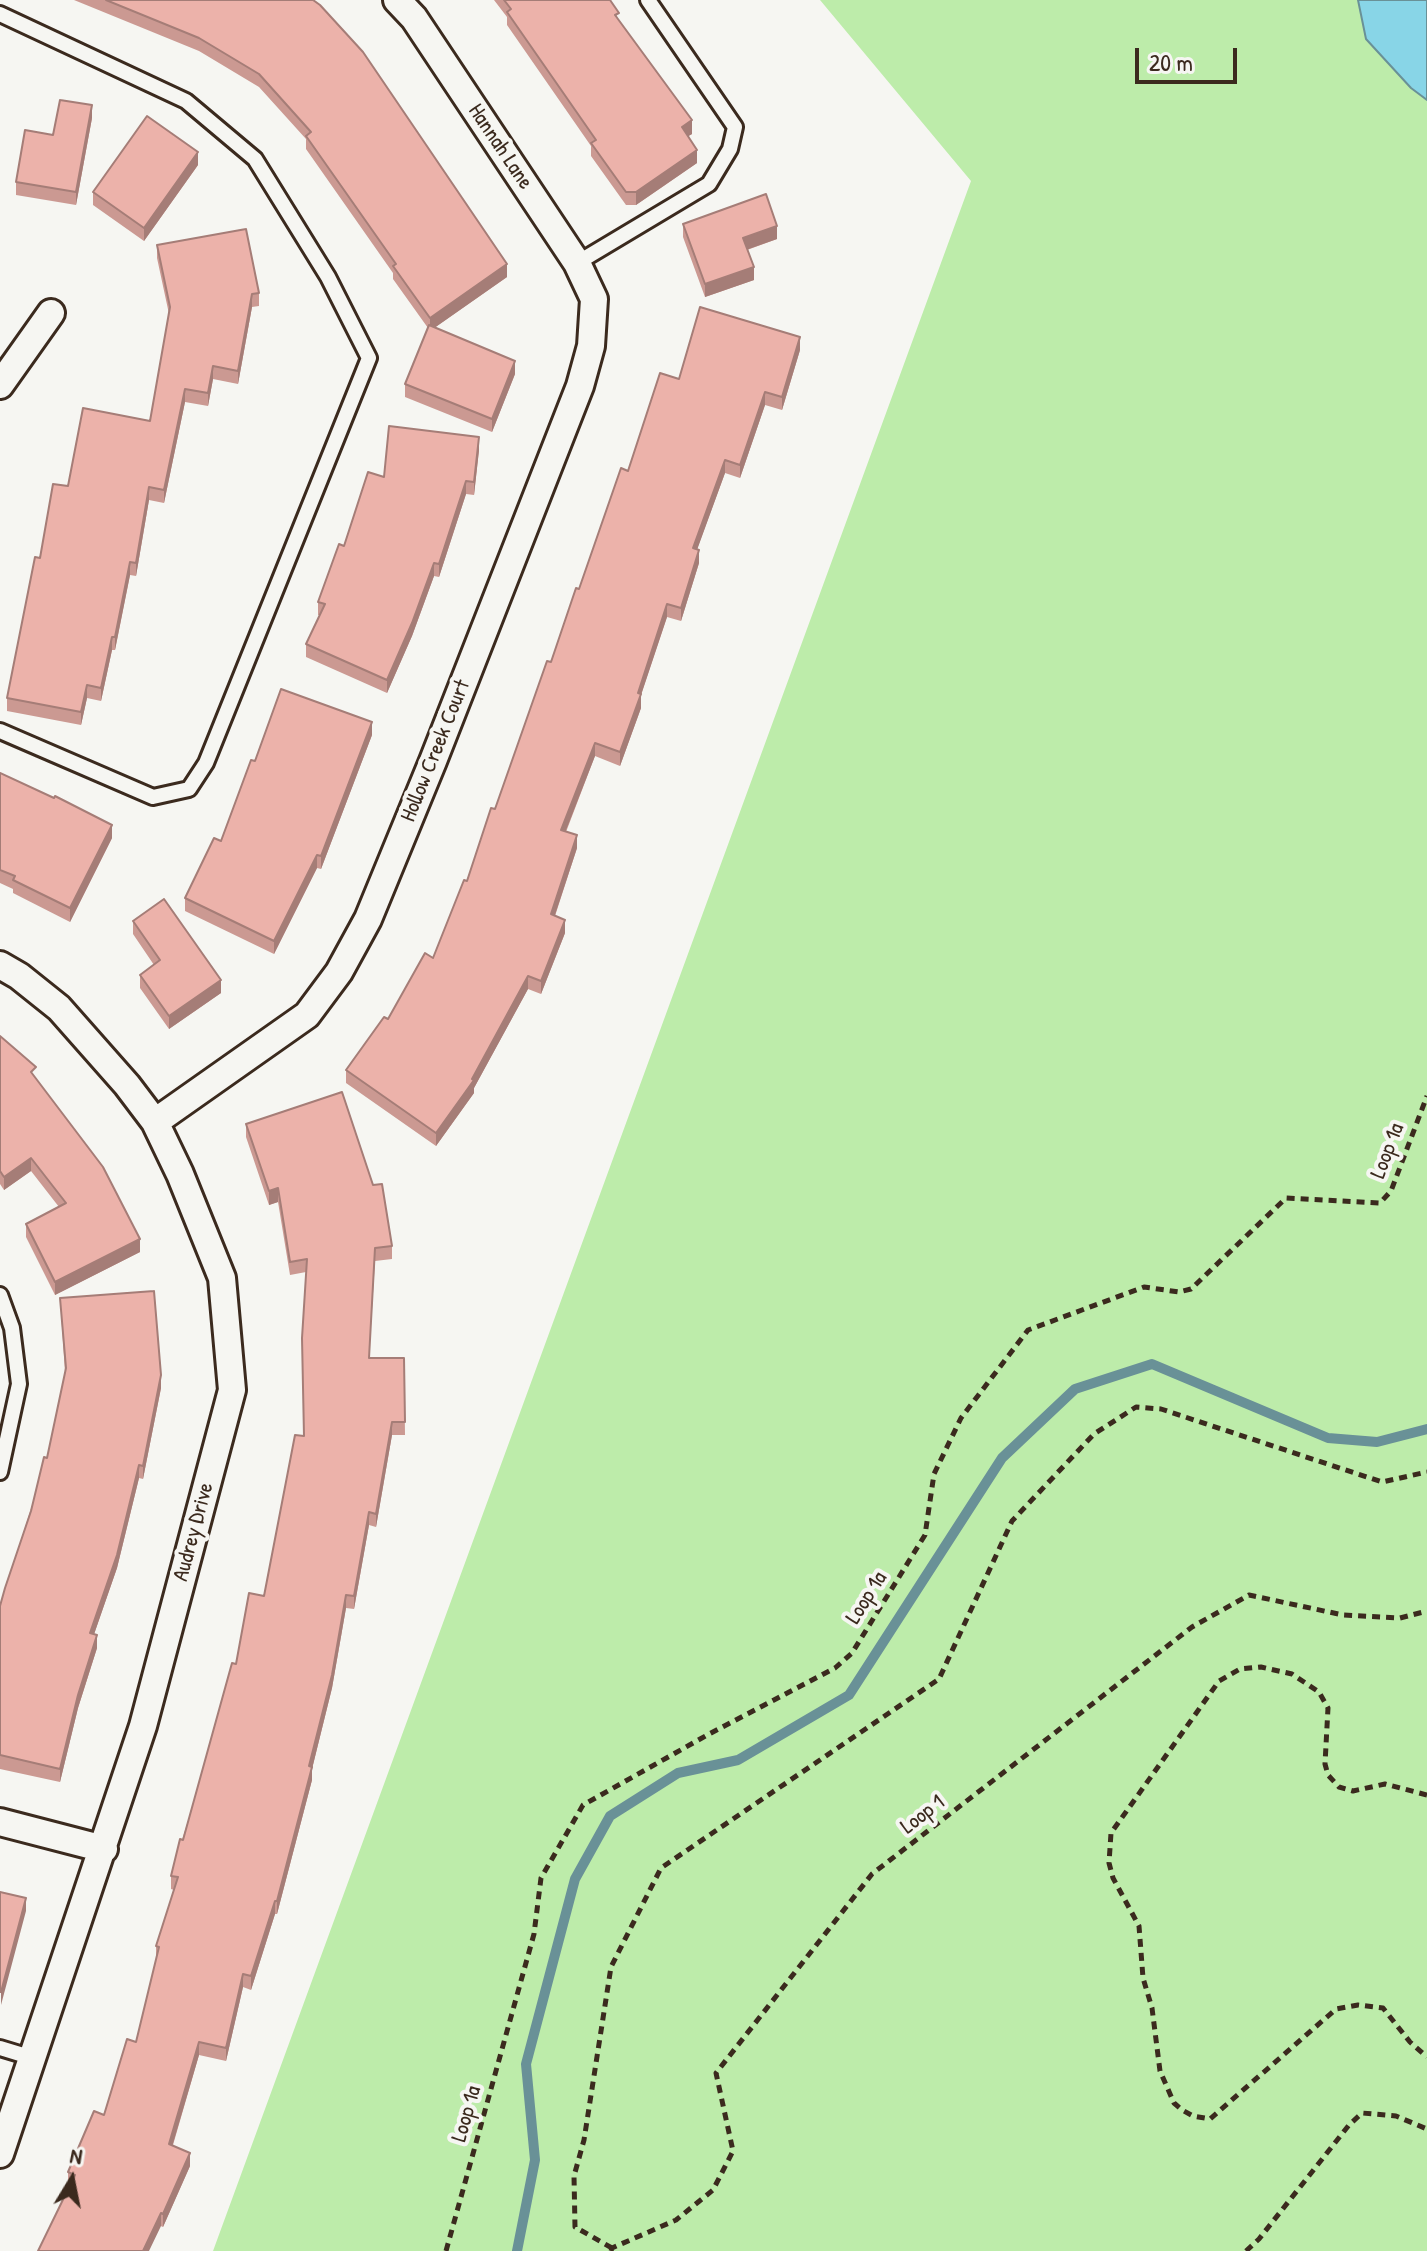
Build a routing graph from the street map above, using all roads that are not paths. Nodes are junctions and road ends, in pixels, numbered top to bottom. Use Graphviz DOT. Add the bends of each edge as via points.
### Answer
graph roads {
  1 [pos="397,0"];
  2 [pos="648,0"];
  3 [pos="0,14"];
  4 [pos="577,263"];
  5 [pos="594,299"];
  6 [pos="51,313"];
  7 [pos="0,385"];
  8 [pos="0,731"];
  9 [pos="0,965"];
  10 [pos="155,1122"];
  11 [pos="0,1295"];
  12 [pos="0,1472"];
  13 [pos="0,1822"];
  14 [pos="104,1849"];
  15 [pos="0,2048"];
  16 [pos="33,2058"];
  17 [pos="0,2154"];
  1 -- 4 [label="street, Hannah Lane"];
  2 -- 4 [label="lane" via="735,127 730,149 709,184"];
  3 -- 8 [label="lane" via="186,101 255,159 328,277 369,358 206,763 189,789 153,797"];
  4 -- 5 [label="street, Hannah Lane"];
  5 -- 10 [label="street, Hollow Creek Court" via="591,346 580,386 433,761 347,959 307,1015"];
  6 -- 7 [label="street"];
  9 -- 10 [label="street, Audrey Drive" via="59,1008"];
  10 -- 14 [label="street, Audrey Drive" via="222,1278 232,1390 143,1726"];
  11 -- 12 [label="lane" via="12,1328 19,1384"];
  13 -- 14 [label="street"];
  14 -- 16 [label="street, Audrey Drive"];
  15 -- 16 [label="lane"];
  16 -- 17 [label="street, Audrey Drive"];
}
